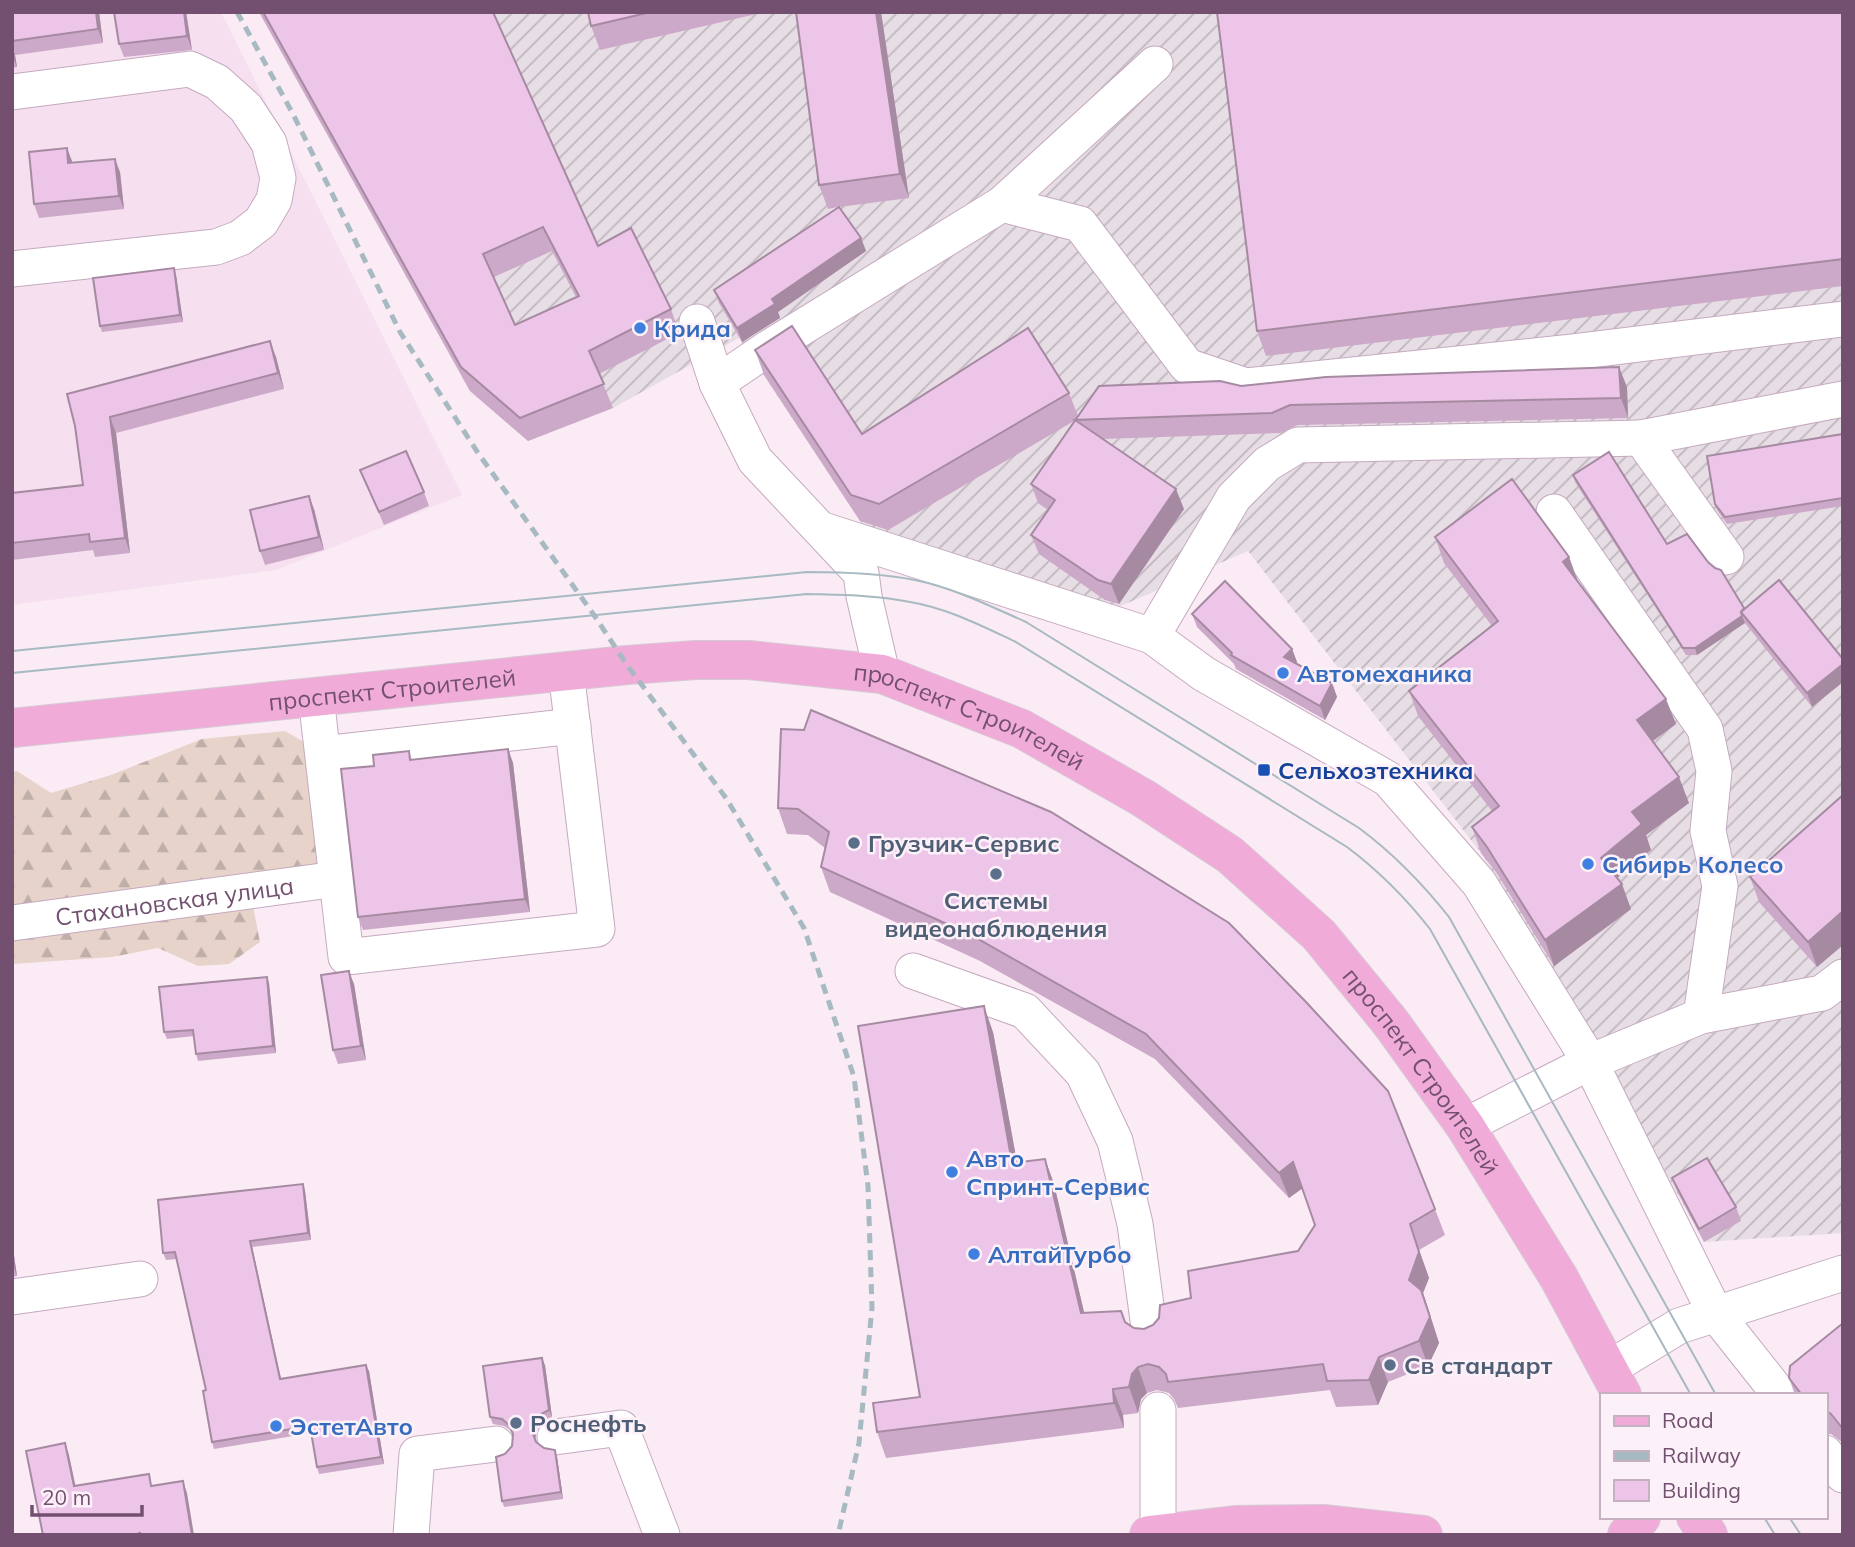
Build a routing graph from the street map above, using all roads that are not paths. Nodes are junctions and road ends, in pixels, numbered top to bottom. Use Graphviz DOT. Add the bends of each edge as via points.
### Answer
graph roads {
  1 [pos="1155,64"];
  2 [pos="12,92"];
  3 [pos="1002,204"];
  4 [pos="12,269"];
  5 [pos="1843,319"];
  6 [pos="697,322"];
  7 [pos="717,383"];
  8 [pos="1843,399"];
  9 [pos="1641,438"];
  10 [pos="1554,512"];
  11 [pos="820,529"];
  12 [pos="1726,557"];
  13 [pos="1152,636"];
  14 [pos="566,671"];
  15 [pos="882,674"];
  16 [pos="316,697"];
  17 [pos="573,726"];
  18 [pos="12,727"];
  19 [pos="323,754"];
  20 [pos="337,879"];
  21 [pos="12,923"];
  22 [pos="913,971"];
  23 [pos="1843,977"];
  24 [pos="1702,1016"];
  25 [pos="1590,1062"];
  26 [pos="1465,1126"];
  27 [pos="1843,1273"];
  28 [pos="140,1279"];
  29 [pos="12,1297"];
  30 [pos="1716,1313"];
  31 [pos="1150,1335"];
  32 [pos="1615,1382"];
  33 [pos="1778,1393"];
  34 [pos="1158,1410"];
  35 [pos="555,1437"];
  36 [pos="495,1444"];
  37 [pos="1827,1455"];
  38 [pos="1843,1475"];
  39 [pos="1639,1519"];
  40 [pos="1697,1519"];
  41 [pos="1158,1534"];
  42 [pos="411,1535"];
  43 [pos="662,1535"];
  44 [pos="1149,1535"];
  45 [pos="1423,1535"];
  46 [pos="1627,1535"];
  47 [pos="1707,1535"];
  1 -- 3 [label="street"];
  2 -- 4 [label="street" via="190,69 218,82 246,108 269,143 278,178 274,200 261,222 240,238 216,247"];
  3 -- 5 [label="street" via="1080,224 1187,366 1246,386"];
  3 -- 7 [label="street"];
  6 -- 7 [label="street"];
  7 -- 11 [label="street" via="755,460"];
  8 -- 9 [label="street"];
  9 -- 12 [label="street"];
  9 -- 13 [label="street" via="1298,445 1266,464 1234,497"];
  10 -- 24 [label="street" via="1706,729 1714,771 1708,831 1720,886"];
  11 -- 13 [label="street"];
  11 -- 15 [label="street" via="861,573"];
  13 -- 25 [label="street" via="1204,674 1388,779 1479,883"];
  14 -- 15 [label="main road, проспект Строителей" via="749,660"];
  14 -- 16 [label="main road, проспект Строителей"];
  14 -- 17 [label="street"];
  15 -- 26 [label="main road, проспект Строителей" via="1022,729 1143,798 1230,855 1320,936 1391,1023"];
  16 -- 18 [label="main road, проспект Строителей"];
  16 -- 19 [label="street"];
  17 -- 19 [label="street"];
  17 -- 20 [label="street" via="597,929 346,957"];
  19 -- 20 [label="street"];
  20 -- 21 [label="street, Стахановская улица"];
  22 -- 31 [label="street" via="1025,1011 1083,1073 1115,1141 1135,1224"];
  23 -- 24 [label="street" via="1822,993"];
  24 -- 25 [label="street"];
  25 -- 26 [label="street"];
  25 -- 30 [label="street"];
  26 -- 32 [label="main road, проспект Строителей" via="1559,1278"];
  27 -- 30 [label="street"];
  28 -- 29 [label="street"];
  30 -- 32 [label="street" via="1679,1326"];
  30 -- 33 [label="street"];
  34 -- 41 [label="street"];
  35 -- 43 [label="street" via="621,1428"];
  36 -- 42 [label="street" via="417,1454"];
  37 -- 38 [label="street"];
  39 -- 46 [label="main road"];
  40 -- 47 [label="main road"];
  41 -- 44 [label="main road"];
  41 -- 45 [label="main road" via="1235,1525 1323,1524"];
}
